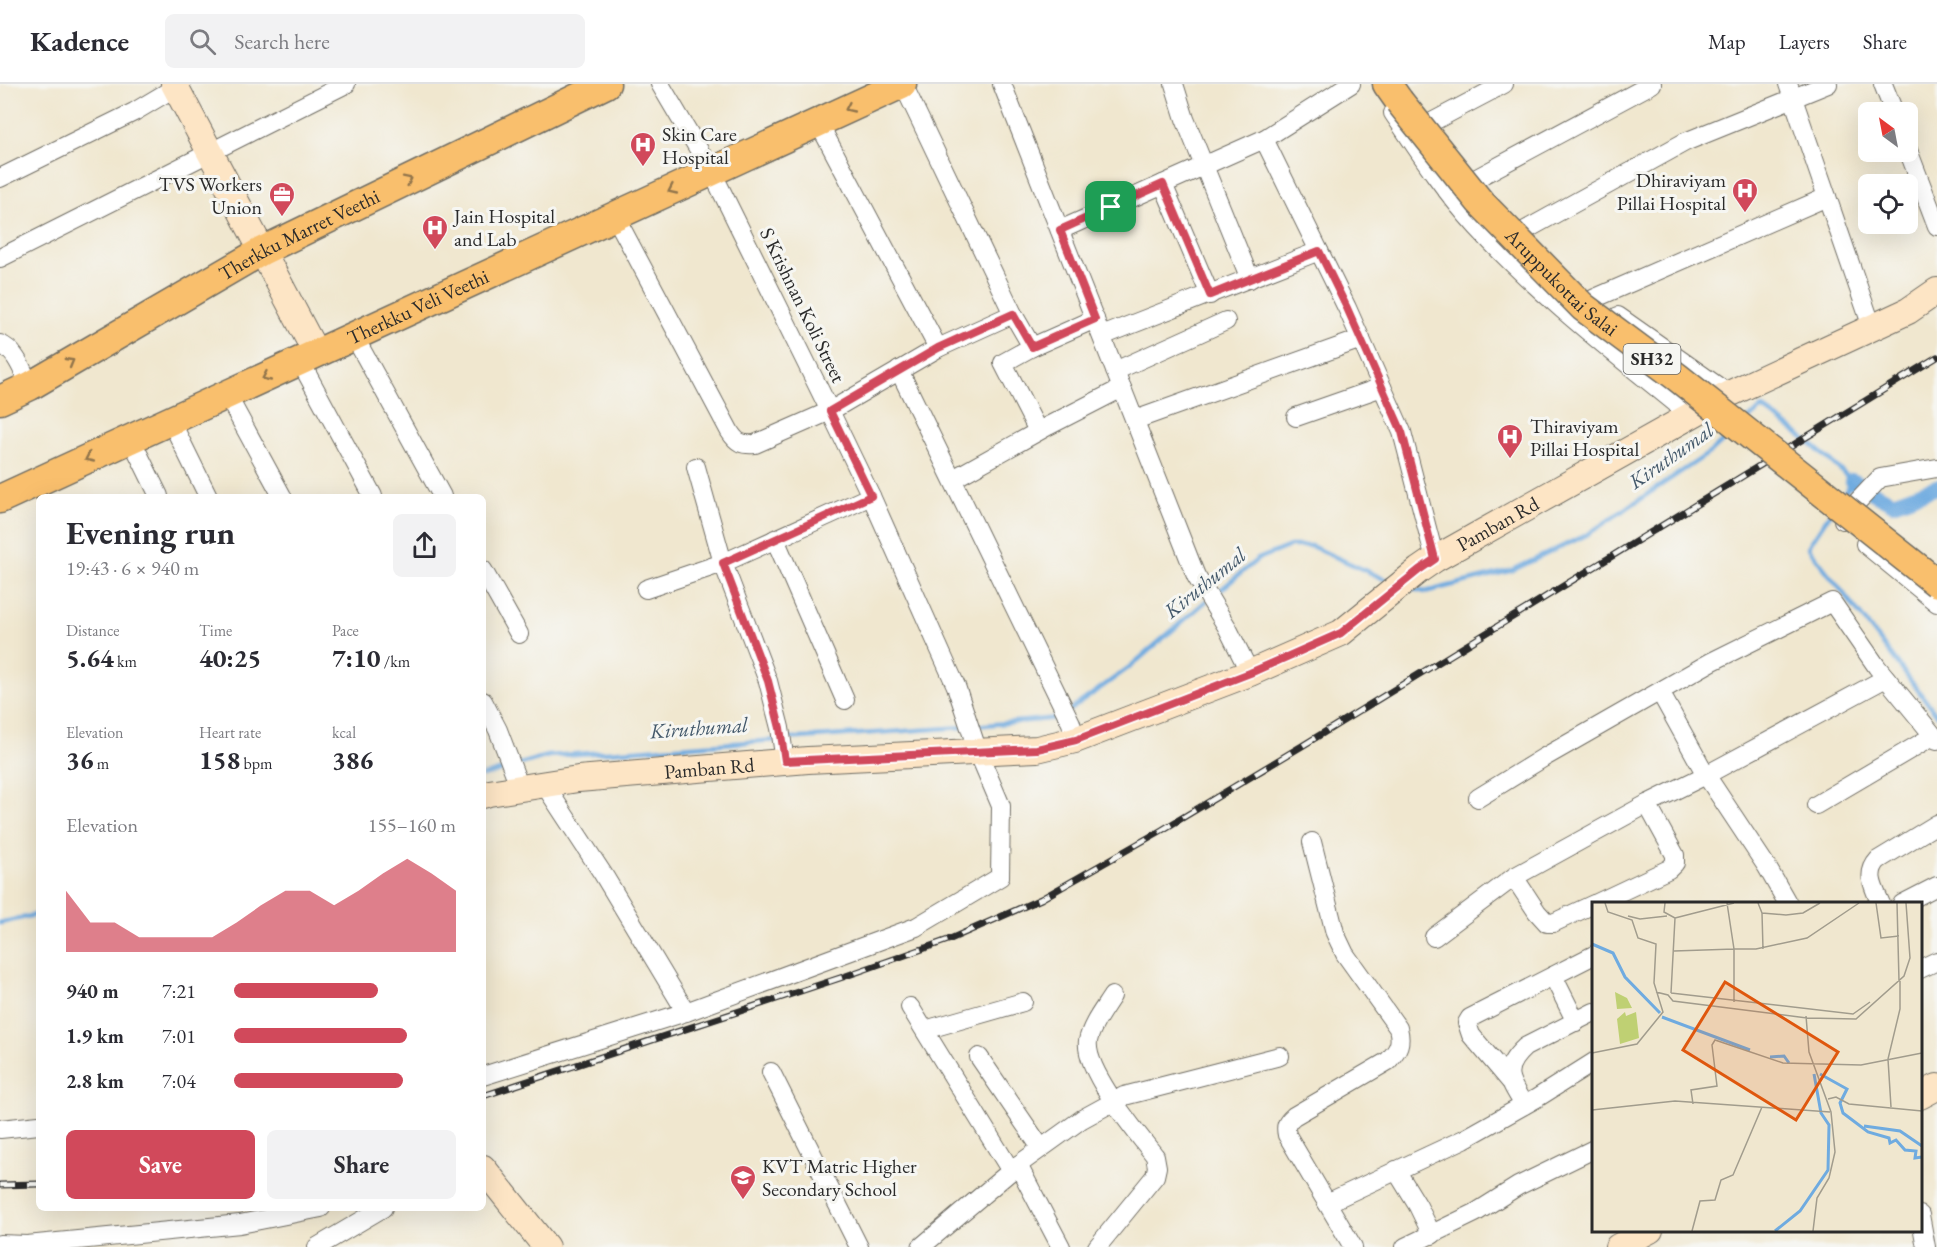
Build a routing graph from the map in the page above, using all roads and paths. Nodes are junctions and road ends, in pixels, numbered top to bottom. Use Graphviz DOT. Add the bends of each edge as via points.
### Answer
graph roads {
  1 [pos="346,84"];
  2 [pos="606,84"];
  3 [pos="660,84"];
  4 [pos="902,84"];
  5 [pos="1002,84"];
  6 [pos="1174,84"];
  7 [pos="1351,84"];
  8 [pos="1504,84"];
  9 [pos="1652,84"];
  10 [pos="1828,84"];
  11 [pos="1883,84"];
  12 [pos="177,85"];
  13 [pos="1392,90"];
  14 [pos="1790,91"];
  15 [pos="1890,102"];
  16 [pos="818,122"];
  17 [pos="1430,123"];
  18 [pos="1264,139"];
  19 [pos="211,152"];
  20 [pos="1913,162"];
  21 [pos="1204,166"];
  22 [pos="712,172"];
  23 [pos="0,178"];
  24 [pos="1475,179"];
  25 [pos="1163,184"];
  26 [pos="1827,197"];
  27 [pos="615,216"];
  28 [pos="1937,226"];
  29 [pos="1060,230"];
  30 [pos="1522,232"];
  31 [pos="262,251"];
  32 [pos="1319,251"];
  33 [pos="0,258"];
  34 [pos="1250,279"];
  35 [pos="1937,291"];
  36 [pos="1210,295"];
  37 [pos="1593,298"];
  38 [pos="1013,314"];
  39 [pos="1226,321"];
  40 [pos="1872,327"];
  41 [pos="1098,328"];
  42 [pos="354,336"];
  43 [pos="1361,339"];
  44 [pos="0,344"];
  45 [pos="1032,347"];
  46 [pos="938,348"];
  47 [pos="308,357"];
  48 [pos="899,370"];
  49 [pos="1119,379"];
  50 [pos="30,386"];
  51 [pos="1382,387"];
  52 [pos="1729,394"];
  53 [pos="227,395"];
  54 [pos="0,400"];
  55 [pos="830,411"];
  56 [pos="1690,415"];
  57 [pos="1296,417"];
  58 [pos="1134,420"];
  59 [pos="171,421"];
  60 [pos="1038,431"];
  61 [pos="131,439"];
  62 [pos="696,467"];
  63 [pos="1937,468"];
  64 [pos="953,479"];
  65 [pos="158,494"];
  66 [pos="207,494"];
  67 [pos="281,494"];
  68 [pos="372,494"];
  69 [pos="441,494"];
  70 [pos="871,496"];
  71 [pos="0,499"];
  72 [pos="775,539"];
  73 [pos="723,563"];
  74 [pos="1427,564"];
  75 [pos="486,575"];
  76 [pos="1937,583"];
  77 [pos="646,589"];
  78 [pos="1937,603"];
  79 [pos="519,634"];
  80 [pos="1250,673"];
  81 [pos="1886,678"];
  82 [pos="1660,692"];
  83 [pos="845,700"];
  84 [pos="486,707"];
  85 [pos="1073,732"];
  86 [pos="1935,738"];
  87 [pos="977,747"];
  88 [pos="784,756"];
  89 [pos="1706,775"];
  90 [pos="526,783"];
  91 [pos="486,794"];
  92 [pos="1478,798"];
  93 [pos="1647,804"];
  94 [pos="1816,805"];
  95 [pos="1937,824"];
  96 [pos="1312,842"];
  97 [pos="1514,877"];
  98 [pos="1937,886"];
  99 [pos="1598,902"];
  100 [pos="1787,902"];
  101 [pos="1881,902"];
  102 [pos="1904,902"];
  103 [pos="1592,905"];
  104 [pos="1434,937"];
  105 [pos="1592,956"];
  106 [pos="1937,961"];
  107 [pos="1922,968"];
  108 [pos="1553,976"];
  109 [pos="1113,996"];
  110 [pos="1023,1002"];
  111 [pos="910,1006"];
  112 [pos="686,1012"];
  113 [pos="1592,1013"];
  114 [pos="1576,1022"];
  115 [pos="925,1030"];
  116 [pos="1280,1056"];
  117 [pos="979,1057"];
  118 [pos="1592,1063"];
  119 [pos="771,1072"];
  120 [pos="486,1075"];
  121 [pos="1510,1081"];
  122 [pos="1937,1087"];
  123 [pos="1922,1095"];
  124 [pos="1113,1102"];
  125 [pos="1524,1105"];
  126 [pos="36,1125"];
  127 [pos="0,1129"];
  128 [pos="1041,1148"];
  129 [pos="1592,1149"];
  130 [pos="1015,1168"];
  131 [pos="1396,1170"];
  132 [pos="486,1172"];
  133 [pos="1327,1203"];
  134 [pos="306,1211"];
  135 [pos="378,1211"];
  136 [pos="1922,1226"];
  137 [pos="1646,1232"];
  138 [pos="1432,1235"];
  139 [pos="0,1244"];
  140 [pos="28,1246"];
  141 [pos="317,1247"];
  142 [pos="546,1247"];
  143 [pos="860,1247"];
  144 [pos="921,1247"];
  145 [pos="1061,1247"];
  146 [pos="1098,1247"];
  147 [pos="1353,1247"];
  148 [pos="1405,1247"];
  149 [pos="1618,1247"];
  150 [pos="1926,1247"];
  1 -- 19 [label="street"];
  31 -- 2 [label="main road, Therkku Marret Veethi, one-way"];
  3 -- 22 [label="street, S Krishnan Koli Street"];
  4 -- 16 [label="main road, Therkku Veli Veethi, one-way"];
  4 -- 38 [label="street"];
  5 -- 29 [label="street"];
  6 -- 21 [label="street"];
  7 -- 18 [label="street"];
  8 -- 17 [label="street"];
  9 -- 24 [label="street"];
  10 -- 14 [label="street"];
  11 -- 15 [label="street"];
  12 -- 19 [label="street"];
  12 -- 23 [label="street" via="134,112"];
  13 -- 17 [label="street" via="1396,87 1404,92"];
  13 -- 56 [label="street" via="1386,94 1390,109 1430,169 1477,227 1557,305"];
  13 -- 76 [label="main road, Aruppukottai Salai / SH32, bridge" via="1480,202 1583,307"];
  14 -- 26 [label="street"];
  14 -- 30 [label="street" via="1685,142"];
  16 -- 22 [label="main road, Therkku Veli Veethi"];
  16 -- 46 [label="street"];
  17 -- 24 [label="street"];
  18 -- 21 [label="street"];
  18 -- 32 [label="street"];
  19 -- 31 [label="street"];
  19 -- 33 [label="street"];
  20 -- 28 [label="street"];
  21 -- 25 [label="street"];
  21 -- 34 [label="street"];
  22 -- 27 [label="main road, Therkku Veli Veethi, one-way"];
  22 -- 55 [label="street, S Krishnan Koli Street"];
  24 -- 30 [label="street"];
  25 -- 29 [label="street"];
  25 -- 36 [label="street"];
  26 -- 37 [label="street"];
  26 -- 40 [label="street"];
  27 -- 42 [label="main road, Therkku Veli Veethi"];
  27 -- 55 [label="street" via="736,442 755,444"];
  29 -- 41 [label="street"];
  30 -- 37 [label="street"];
  31 -- 47 [label="street"];
  50 -- 31 [label="main road, Therkku Marret Veethi, one-way"];
  32 -- 34 [label="street"];
  32 -- 43 [label="street"];
  34 -- 36 [label="street"];
  35 -- 40 [label="street, Pamban Rd" via="1908,311"];
  36 -- 41 [label="street"];
  37 -- 52 [label="street"];
  38 -- 45 [label="street"];
  38 -- 46 [label="street"];
  39 -- 49 [label="street"];
  40 -- 52 [label="street, Pamban Rd"];
  41 -- 45 [label="street"];
  41 -- 49 [label="street"];
  42 -- 47 [label="main road, Therkku Veli Veethi"];
  42 -- 69 [label="street"];
  43 -- 51 [label="street"];
  43 -- 58 [label="street"];
  44 -- 50 [label="street" via="13,354"];
  45 -- 60 [label="street" via="1003,363"];
  46 -- 48 [label="street"];
  47 -- 53 [label="main road, Therkku Veli Veethi, one-way"];
  47 -- 68 [label="street"];
  48 -- 55 [label="street"];
  48 -- 64 [label="street"];
  49 -- 58 [label="street"];
  49 -- 60 [label="street"];
  50 -- 54 [label="main road, Therkku Marret Veethi"];
  51 -- 57 [label="street"];
  51 -- 74 [label="street" via="1402,432"];
  52 -- 56 [label="street, Pamban Rd"];
  53 -- 59 [label="main road, Therkku Veli Veethi"];
  53 -- 67 [label="street"];
  55 -- 70 [label="street, S Krishnan Koli Street"];
  56 -- 74 [label="street, Pamban Rd"];
  58 -- 80 [label="street" via="1196,576"];
  59 -- 61 [label="main road, Therkku Veli Veethi"];
  59 -- 66 [label="street"];
  60 -- 64 [label="street"];
  61 -- 65 [label="street"];
  61 -- 71 [label="main road, Therkku Veli Veethi, one-way"];
  62 -- 73 [label="street"];
  63 -- 78 [label="street" via="1885,476 1874,482 1844,516 1844,526"];
  64 -- 85 [label="street"];
  70 -- 72 [label="street"];
  70 -- 87 [label="street, S Krishnan Koli Street" via="956,686"];
  72 -- 73 [label="street"];
  72 -- 83 [label="street"];
  73 -- 77 [label="street"];
  73 -- 88 [label="street" via="768,681"];
  74 -- 80 [label="street, Pamban Rd" via="1341,633"];
  75 -- 79 [label="street"];
  80 -- 85 [label="street, Pamban Rd"];
  81 -- 82 [label="street" via="1832,602"];
  81 -- 86 [label="street"];
  81 -- 89 [label="street"];
  82 -- 89 [label="street"];
  82 -- 92 [label="street"];
  84 -- 90 [label="street"];
  85 -- 87 [label="street, Pamban Rd" via="1037,749"];
  86 -- 94 [label="street"];
  87 -- 88 [label="street, Pamban Rd"];
  87 -- 112 [label="street, S Krishnan Koli Street" via="1001,806 1000,877 916,927"];
  88 -- 90 [label="street, Pamban Rd"];
  89 -- 93 [label="street"];
  89 -- 100 [label="street"];
  90 -- 91 [label="street, Pamban Rd"];
  90 -- 112 [label="street" via="603,874"];
  93 -- 97 [label="street"];
  93 -- 99 [label="street" via="1675,855 1675,863"];
  95 -- 101 [label="street" via="1871,867 1870,875"];
  96 -- 133 [label="street" via="1344,954 1401,1037 1398,1051 1388,1060 1294,1116 1285,1127"];
  97 -- 103 [label="street" via="1547,923"];
  97 -- 104 [label="street"];
  98 -- 102 [label="street"];
  105 -- 108 [label="street"];
  106 -- 107 [label="street"];
  108 -- 114 [label="street"];
  108 -- 121 [label="street" via="1475,1015 1467,1023 1471,1035"];
  109 -- 124 [label="street" via="1088,1042 1090,1059"];
  110 -- 115 [label="street"];
  111 -- 115 [label="street"];
  112 -- 120 [label="street"];
  113 -- 114 [label="street"];
  114 -- 121 [label="street" via="1525,1047 1511,1063"];
  115 -- 130 [label="street"];
  116 -- 124 [label="street"];
  117 -- 128 [label="street"];
  118 -- 125 [label="street"];
  119 -- 143 [label="street"];
  121 -- 125 [label="street"];
  122 -- 123 [label="street"];
  124 -- 128 [label="street"];
  124 -- 146 [label="street" via="1155,1156 1158,1167"];
  125 -- 131 [label="street" via="1464,1139"];
  126 -- 127 [label="street"];
  128 -- 130 [label="street"];
  129 -- 138 [label="street"];
  130 -- 144 [label="street"];
  130 -- 145 [label="street"];
  131 -- 133 [label="street"];
  131 -- 138 [label="street"];
  132 -- 142 [label="street"];
  133 -- 147 [label="street"];
  134 -- 140 [label="street" via="240,1224"];
  135 -- 141 [label="street"];
  136 -- 150 [label="street"];
  137 -- 149 [label="street"];
  138 -- 148 [label="street"];
  139 -- 140 [label="street"];
}
